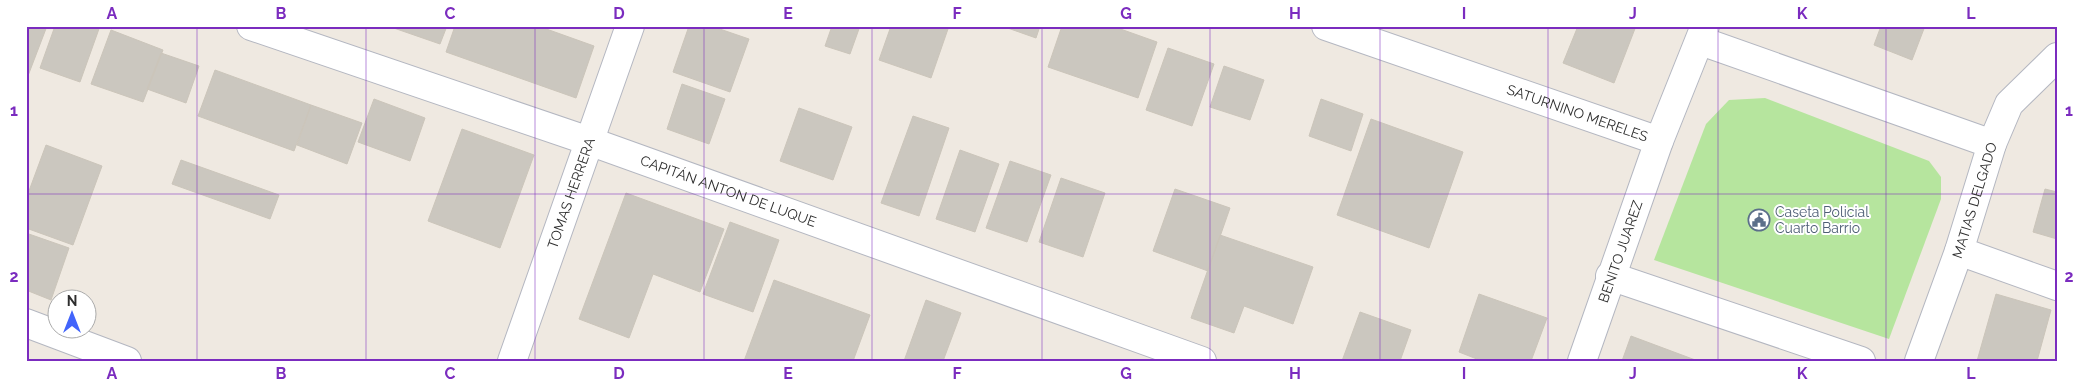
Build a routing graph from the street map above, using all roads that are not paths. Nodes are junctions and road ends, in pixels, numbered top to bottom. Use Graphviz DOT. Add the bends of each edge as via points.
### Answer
graph roads {
  1 [pos="251,26"];
  2 [pos="630,26"];
  3 [pos="1326,26"];
  4 [pos="1703,33"];
  5 [pos="2057,56"];
  6 [pos="589,142"];
  7 [pos="1659,142"];
  8 [pos="1992,144"];
  9 [pos="1959,252"];
  10 [pos="1610,276"];
  11 [pos="2057,286"];
  12 [pos="26,322"];
  13 [pos="127,361"];
  14 [pos="512,361"];
  15 [pos="1202,361"];
  16 [pos="1582,361"];
  17 [pos="1861,361"];
  18 [pos="1918,361"];
  1 -- 6 [label="street, CAPITÁN ANTON DE LUQUE"];
  2 -- 6 [label="street, TOMAS HERRERA"];
  3 -- 7 [label="street, SATURNINO MERELES"];
  4 -- 7 [label="street, SATURNINO MERELES"];
  4 -- 8 [label="street, SATURNINO MERELES"];
  5 -- 8 [label="street, MATIAS DELGADO" via="2009,104"];
  6 -- 14 [label="street, TOMAS HERRERA"];
  6 -- 15 [label="street, CAPITÁN ANTON DE LUQUE"];
  7 -- 10 [label="street, BENITO JUAREZ"];
  8 -- 9 [label="street, MATIAS DELGADO"];
  9 -- 11 [label="street"];
  9 -- 18 [label="street, MATIAS DELGADO"];
  10 -- 16 [label="street, BENITO JUAREZ"];
  10 -- 17 [label="street"];
  12 -- 13 [label="street"];
}
